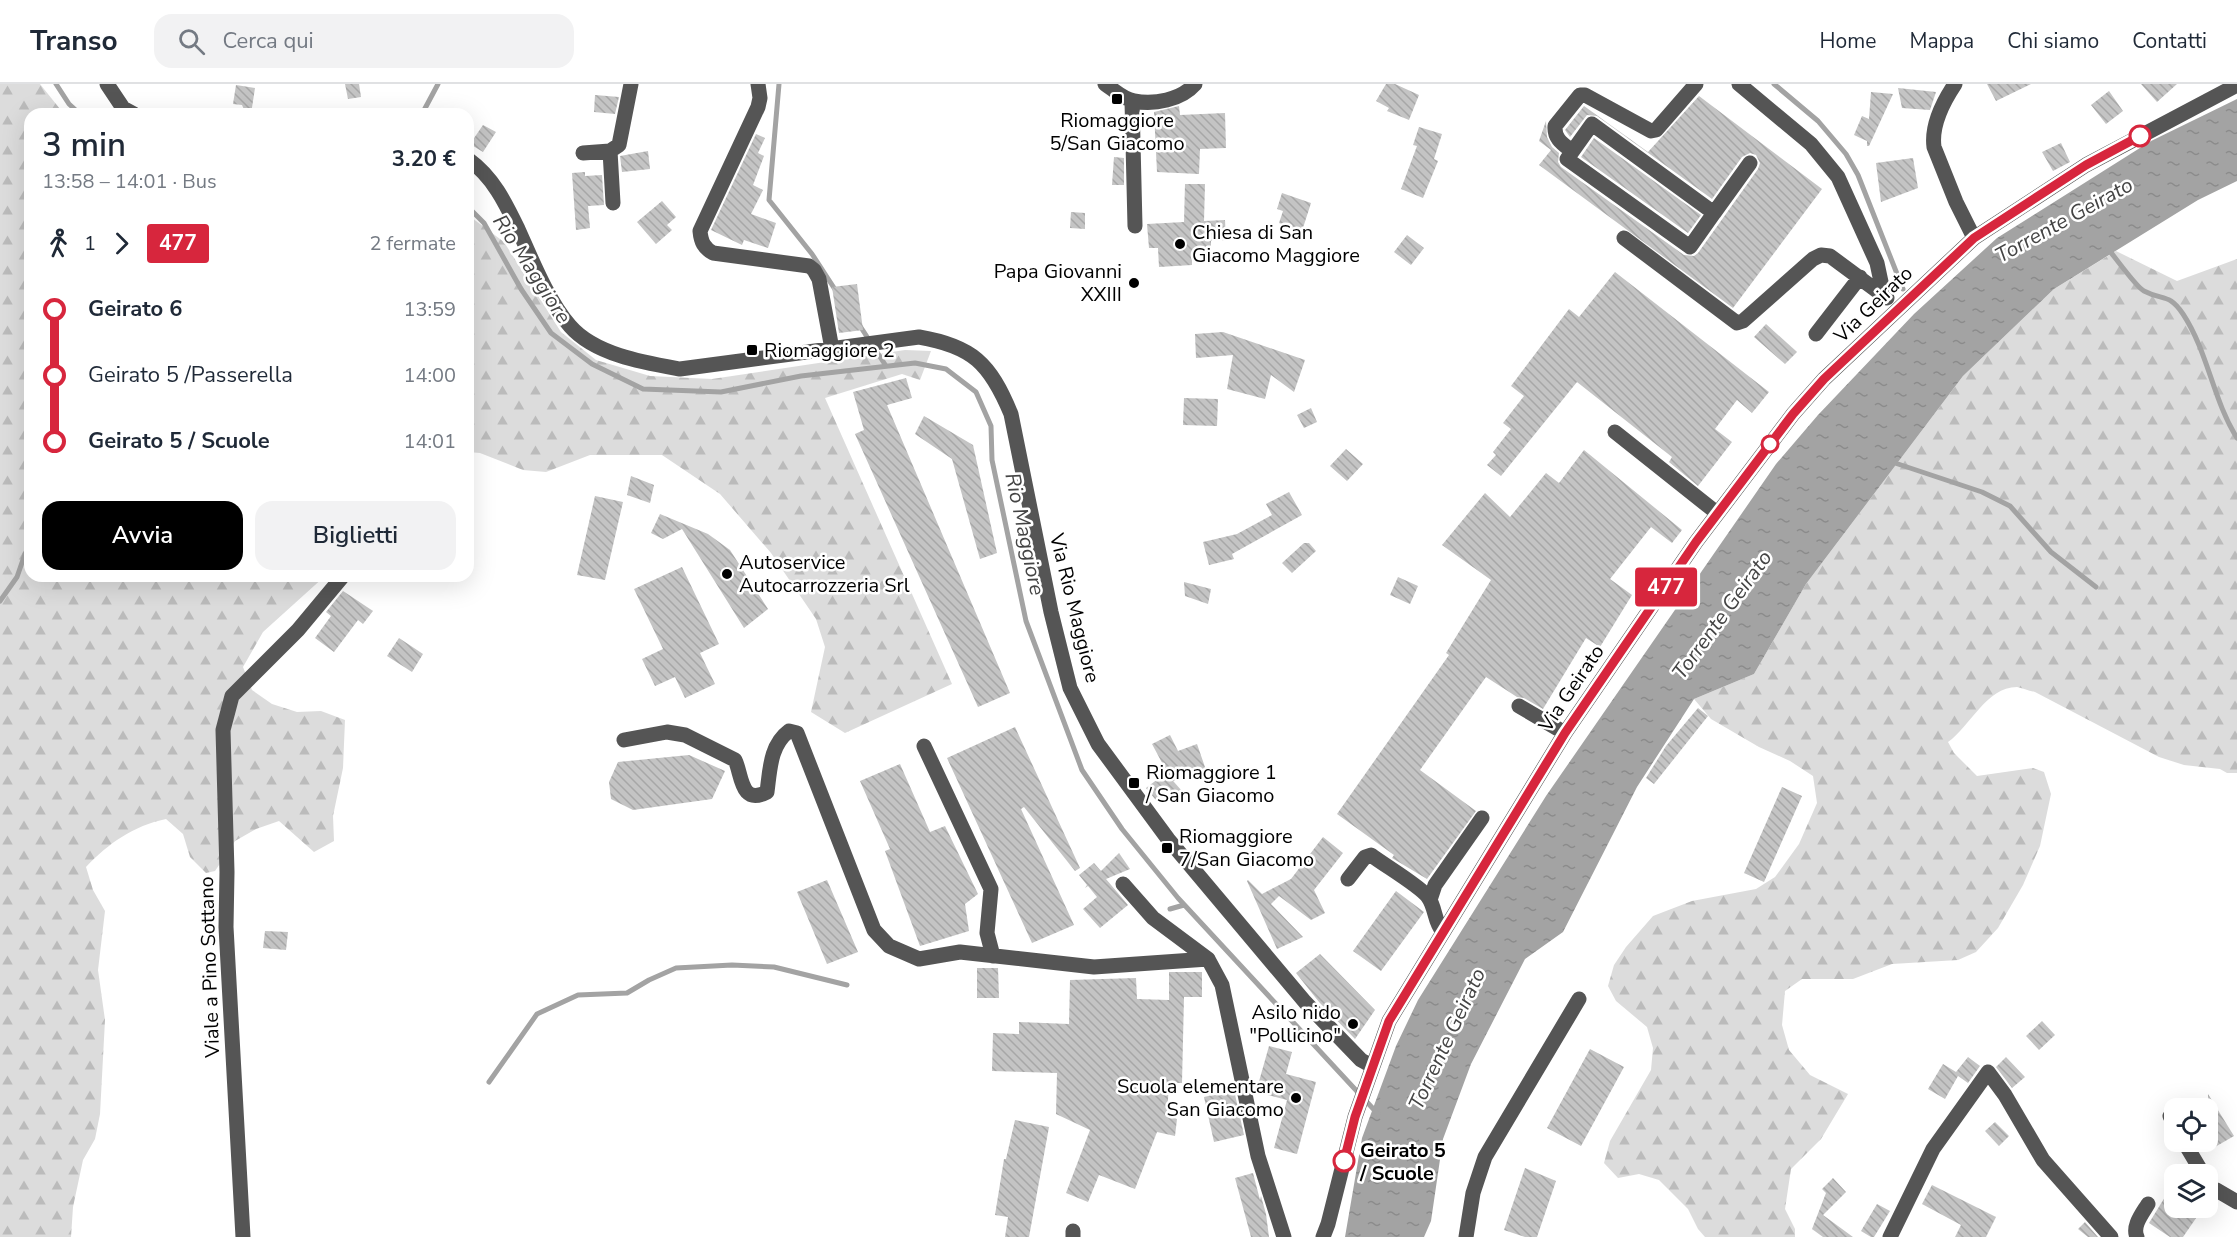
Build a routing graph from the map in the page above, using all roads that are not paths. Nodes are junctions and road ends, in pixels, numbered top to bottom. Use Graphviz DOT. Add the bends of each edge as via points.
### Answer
graph roads {
  1 [pos="107,84"];
  2 [pos="631,84"];
  3 [pos="758,84"];
  4 [pos="1105,84"];
  5 [pos="1196,84"];
  6 [pos="1696,84"];
  7 [pos="1739,84"];
  8 [pos="1955,84"];
  9 [pos="2237,85"];
  10 [pos="1132,101"];
  11 [pos="123,108"];
  12 [pos="610,151"];
  13 [pos="1572,151"];
  14 [pos="583,153"];
  15 [pos="1750,164"];
  16 [pos="474,165"];
  17 [pos="614,203"];
  18 [pos="1714,213"];
  19 [pos="1135,226"];
  20 [pos="1624,238"];
  21 [pos="1974,238"];
  22 [pos="1860,277"];
  23 [pos="1884,296"];
  24 [pos="1897,309"];
  25 [pos="1816,334"];
  26 [pos="832,349"];
  27 [pos="1615,432"];
  28 [pos="1718,513"];
  29 [pos="338,582"];
  30 [pos="1519,706"];
  31 [pos="1565,733"];
  32 [pos="624,740"];
  33 [pos="924,746"];
  34 [pos="1482,818"];
  35 [pos="1348,879"];
  36 [pos="1123,884"];
  37 [pos="1430,900"];
  38 [pos="1443,932"];
  39 [pos="993,956"];
  40 [pos="1208,959"];
  41 [pos="1579,999"];
  42 [pos="1370,1071"];
  43 [pos="2218,1191"];
  44 [pos="2237,1202"];
  45 [pos="2148,1204"];
  46 [pos="1893,1236"];
  47 [pos="243,1237"];
  48 [pos="1284,1237"];
  49 [pos="1323,1237"];
  50 [pos="1466,1237"];
  51 [pos="2111,1237"];
  52 [pos="2137,1237"];
  1 -- 11 [label="street"];
  2 -- 12 [label="street" via="621,141"];
  3 -- 26 [label="street" via="758,107 700,238 713,253 814,270"];
  4 -- 10 [label="street"];
  5 -- 10 [label="street" via="1173,98"];
  6 -- 13 [label="street" via="1651,131 1580,95 1555,126 1556,136"];
  7 -- 23 [label="street" via="1811,144 1838,177 1877,263"];
  8 -- 21 [label="street" via="1937,118 1934,147"];
  9 -- 21 [label="street, Via Geirato" via="2086,165"];
  10 -- 19 [label="street"];
  12 -- 14 [label="street"];
  12 -- 17 [label="street"];
  13 -- 18 [label="street" via="1592,124"];
  13 -- 18 [label="street" via="1567,159 1690,247"];
  15 -- 18 [label="street"];
  16 -- 26 [label="street, Via Rio Maggiore" via="493,182 507,204 554,302 571,327 591,342 618,355 680,369"];
  20 -- 22 [label="street" via="1737,323 1821,255 1830,256"];
  21 -- 24 [label="street, Via Geirato"];
  22 -- 23 [label="street"];
  22 -- 25 [label="street"];
  23 -- 24 [label="street"];
  24 -- 28 [label="street, Via Geirato" via="1816,387"];
  26 -- 42 [label="street, Via Rio Maggiore" via="919,338 957,346 971,353 984,367 1011,414 1051,612 1071,688 1098,744 1168,839 1305,1002"];
  27 -- 28 [label="street"];
  28 -- 31 [label="street, Via Geirato"];
  29 -- 47 [label="street, Viale a Pino Sottano" via="298,630 231,696 223,730 226,927"];
  30 -- 31 [label="street"];
  31 -- 38 [label="street, Via Geirato"];
  32 -- 39 [label="street" via="667,732 685,735 735,760 743,788 760,796 767,792 770,765 780,738 789,731 797,733 874,930 889,946 919,959 960,952"];
  33 -- 39 [label="street" via="991,889 987,933"];
  34 -- 37 [label="street" via="1435,885"];
  35 -- 37 [label="street" via="1365,856 1371,855"];
  36 -- 40 [label="street" via="1153,918"];
  37 -- 38 [label="street"];
  38 -- 42 [label="street, Via Geirato" via="1389,1021"];
  39 -- 40 [label="street" via="1094,967"];
  40 -- 48 [label="street" via="1222,985 1258,1156"];
  41 -- 50 [label="street" via="1485,1157 1473,1193"];
  42 -- 49 [label="street, Via Geirato"];
  43 -- 44 [label="street"];
  45 -- 52 [label="street" via="2138,1219"];
  46 -- 51 [label="street" via="1933,1149 1988,1072 2043,1160"];
}
